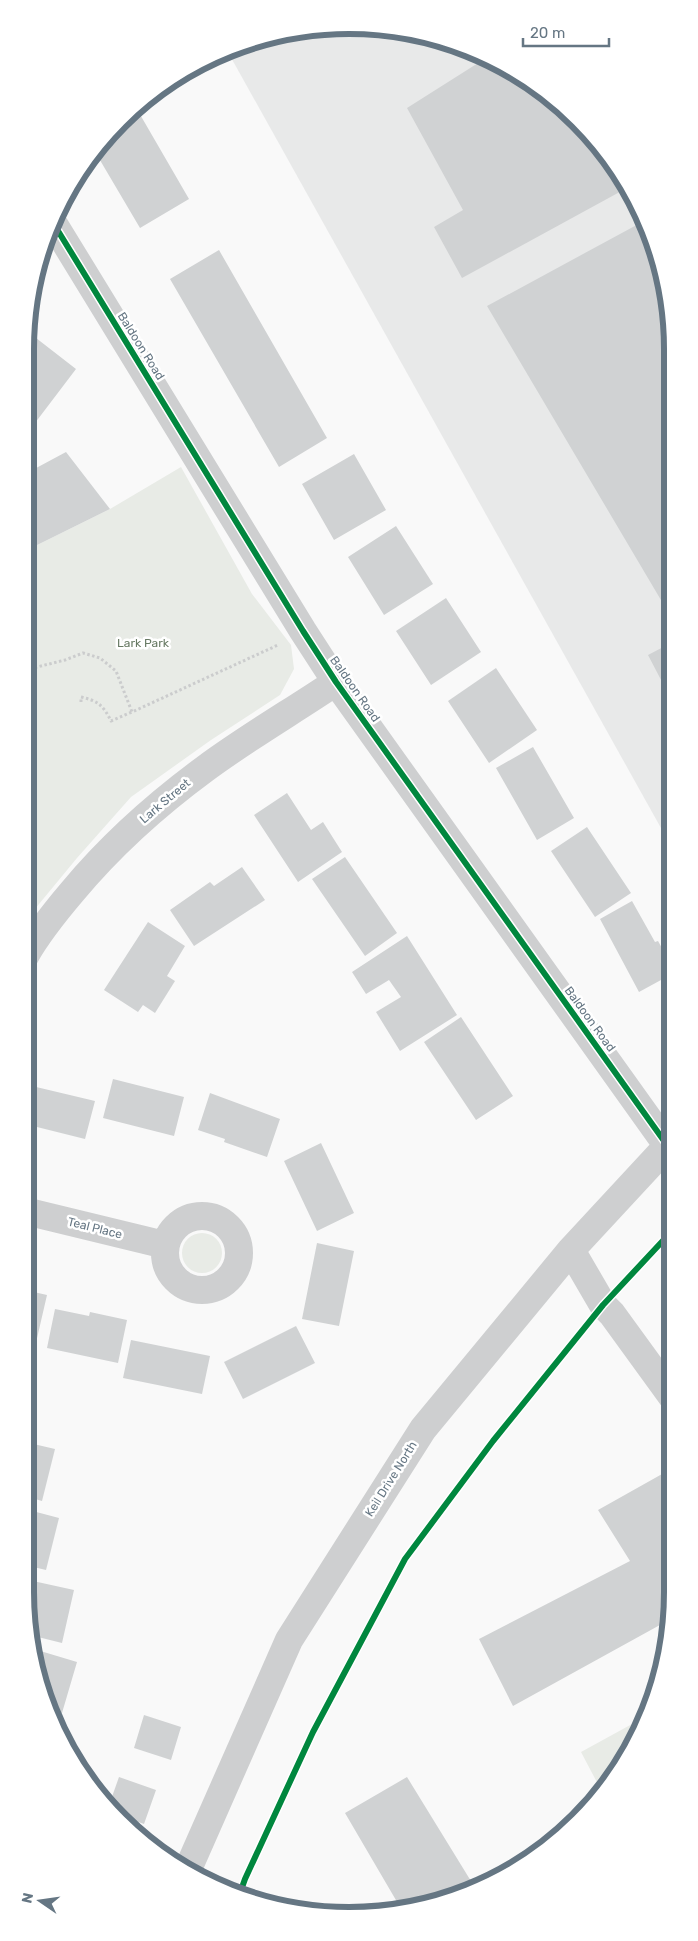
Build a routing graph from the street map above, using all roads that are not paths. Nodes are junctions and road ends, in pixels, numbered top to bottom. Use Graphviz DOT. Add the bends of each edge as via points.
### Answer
graph roads {
  1 [pos="58,229"];
  2 [pos="336,682"];
  3 [pos="34,943"];
  4 [pos="664,1136"];
  5 [pos="664,1148"];
  6 [pos="34,1213"];
  7 [pos="165,1245"];
  8 [pos="571,1250"];
  9 [pos="664,1386"];
  10 [pos="190,1864"];
  1 -- 2 [label="street, Baldoon Road"];
  2 -- 3 [label="street, Lark Street" via="205,768 153,810 84,878"];
  2 -- 4 [label="street, Baldoon Road"];
  5 -- 8 [label="street, Keil Drive North"];
  6 -- 7 [label="street, Teal Place"];
  8 -- 9 [label="street" via="603,1305"];
  8 -- 10 [label="street, Keil Drive North" via="423,1428 289,1640"];
}
